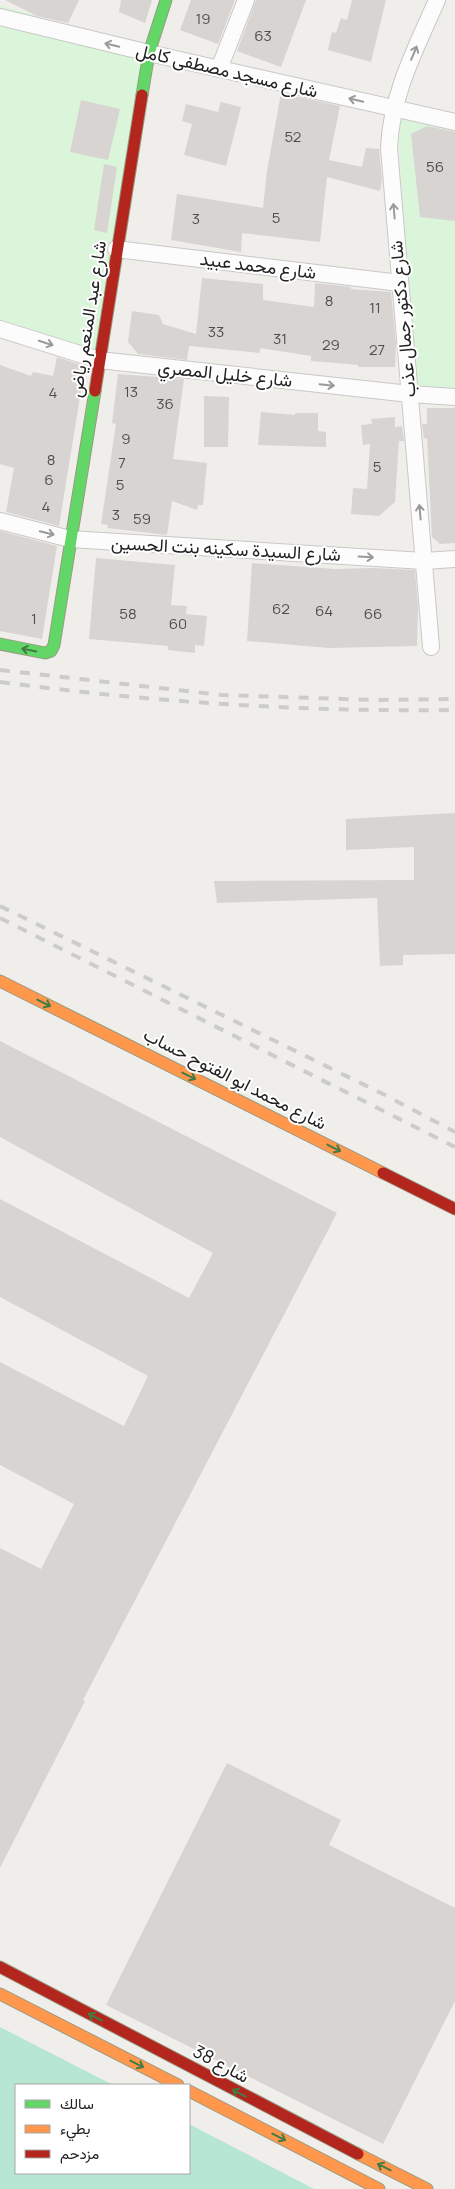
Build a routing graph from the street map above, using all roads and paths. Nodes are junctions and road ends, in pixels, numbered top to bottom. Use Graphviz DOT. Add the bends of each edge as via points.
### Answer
graph roads {
  1 [pos="166,0"];
  2 [pos="246,0"];
  3 [pos="437,0"];
  4 [pos="0,17"];
  5 [pos="149,53"];
  6 [pos="218,69"];
  7 [pos="393,108"];
  8 [pos="455,122"];
  9 [pos="116,249"];
  10 [pos="400,283"];
  11 [pos="0,329"];
  12 [pos="99,360"];
  13 [pos="410,394"];
  14 [pos="455,397"];
  15 [pos="0,521"];
  16 [pos="70,539"];
  17 [pos="455,559"];
  18 [pos="424,561"];
  19 [pos="0,644"];
  20 [pos="431,647"];
  21 [pos="0,981"];
  22 [pos="455,1209"];
  23 [pos="0,1967"];
  24 [pos="0,1994"];
  25 [pos="176,2084"];
  26 [pos="190,2092"];
  27 [pos="379,2189"];
  28 [pos="428,2189"];
  1 -- 5 [label="street, شارع عبد المنعم رياض"];
  2 -- 6 [label="street"];
  7 -- 3 [label="street, شارع دكتور جمال عذب, one-way"];
  5 -- 4 [label="street, شارع مسجد مصطفى كامل, one-way"];
  5 -- 6 [label="street, شارع مسجد مصطفى كامل"];
  5 -- 9 [label="street, شارع عبد المنعم رياض"];
  7 -- 6 [label="street, شارع مسجد مصطفى كامل, one-way"];
  7 -- 8 [label="street, شارع مسجد مصطفى كامل"];
  10 -- 7 [label="street, شارع دكتور جمال عذب, one-way" via="389,148"];
  9 -- 10 [label="street, شارع محمد عبيد"];
  9 -- 12 [label="street, شارع عبد المنعم رياض"];
  10 -- 13 [label="street, شارع دكتور جمال عذب"];
  11 -- 12 [label="street, شارع خليل المصري, one-way"];
  12 -- 13 [label="street, شارع خليل المصري, one-way"];
  12 -- 16 [label="street, شارع عبد المنعم رياض"];
  13 -- 14 [label="street, شارع خليل المصري"];
  18 -- 13 [label="street, شارع دكتور جمال عذب, one-way"];
  15 -- 16 [label="street, شارع السيدة سكينه بنت الحسين, one-way"];
  16 -- 18 [label="street, شارع السيدة سكينه بنت الحسين, one-way"];
  16 -- 19 [label="street, شارع عبد المنعم رياض, one-way" via="51,651 45,653"];
  17 -- 18 [label="street, شارع السيدة سكينه بنت الحسين"];
  18 -- 20 [label="street, شارع دكتور جمال عذب"];
  21 -- 22 [label="street, شارع محمد ابو الفتوح حساب, one-way"];
  28 -- 23 [label="street, شارع 38, one-way"];
  24 -- 25 [label="street, one-way"];
  26 -- 27 [label="street, one-way"];
}
